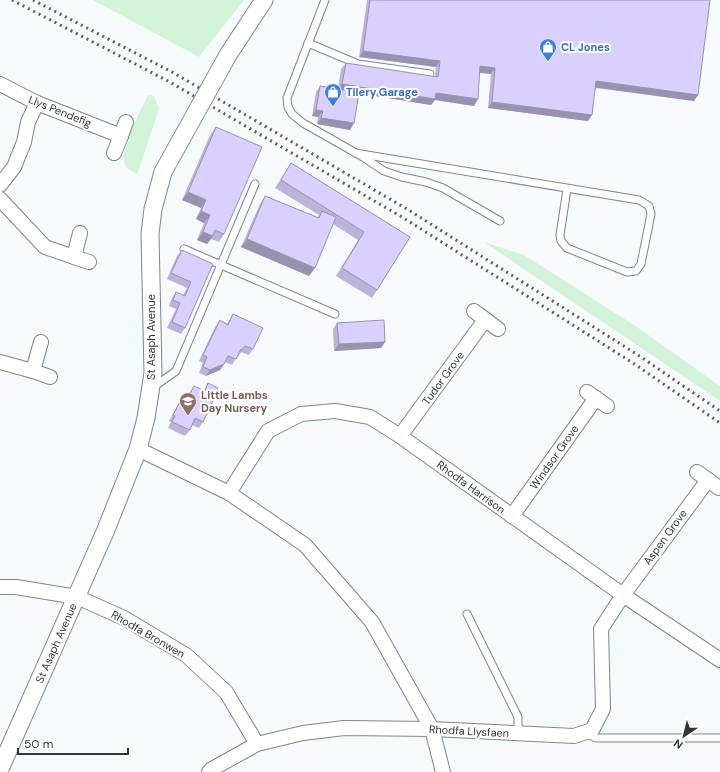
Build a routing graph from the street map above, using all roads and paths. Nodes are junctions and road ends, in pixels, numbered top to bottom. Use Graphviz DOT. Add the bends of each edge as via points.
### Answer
graph roads {
  1 [pos="264,0"];
  2 [pos="325,0"];
  3 [pos="308,43"];
  4 [pos="430,74"];
  5 [pos="0,84"];
  6 [pos="37,103"];
  7 [pos="126,122"];
  8 [pos="120,136"];
  9 [pos="114,153"];
  10 [pos="355,153"];
  11 [pos="255,184"];
  12 [pos="0,185"];
  13 [pos="567,189"];
  14 [pos="0,199"];
  15 [pos="500,221"];
  16 [pos="80,233"];
  17 [pos="184,249"];
  18 [pos="74,256"];
  19 [pos="89,262"];
  20 [pos="221,264"];
  21 [pos="474,312"];
  22 [pos="335,314"];
  23 [pos="485,320"];
  24 [pos="498,329"];
  25 [pos="41,342"];
  26 [pos="0,362"];
  27 [pos="33,371"];
  28 [pos="50,377"];
  29 [pos="150,389"];
  30 [pos="608,406"];
  31 [pos="400,436"];
  32 [pos="138,449"];
  33 [pos="719,488"];
  34 [pos="229,494"];
  35 [pos="512,516"];
  36 [pos="0,587"];
  37 [pos="623,595"];
  38 [pos="76,597"];
  39 [pos="467,614"];
  40 [pos="720,660"];
  41 [pos="432,729"];
  42 [pos="584,732"];
  43 [pos="518,733"];
  44 [pos="720,738"];
  45 [pos="257,744"];
  46 [pos="0,769"];
  47 [pos="209,772"];
  48 [pos="443,772"];
  1 -- 29 [label="street, St Asaph Avenue, bridge" via="228,55 163,172 153,209 150,234 153,366"];
  2 -- 3 [label="lane"];
  3 -- 4 [label="lane" via="358,64"];
  3 -- 10 [label="lane" via="287,98 288,106 292,114 303,123"];
  5 -- 6 [label="street, Llys Pendefig"];
  6 -- 8 [label="street, Llys Pendefig"];
  6 -- 12 [label="street" via="28,122 24,142 14,167"];
  7 -- 8 [label="street"];
  8 -- 9 [label="street"];
  10 -- 13 [label="lane"];
  10 -- 15 [label="lane" via="384,171 443,188"];
  11 -- 20 [label="lane"];
  13 -- 13 [label="lane" via="640,200 649,206 651,214 642,264 636,271 627,272 567,248 561,241"];
  14 -- 18 [label="street" via="46,247"];
  16 -- 18 [label="street"];
  17 -- 20 [label="lane"];
  18 -- 19 [label="street"];
  20 -- 22 [label="lane"];
  20 -- 29 [label="lane" via="176,371"];
  21 -- 23 [label="street"];
  23 -- 24 [label="street"];
  23 -- 31 [label="street, Tudor Grove"];
  25 -- 27 [label="street"];
  26 -- 27 [label="street"];
  27 -- 28 [label="street"];
  29 -- 32 [label="street, St Asaph Avenue"];
  30 -- 35 [label="street, Windsor Grove" via="591,395"];
  31 -- 34 [label="street, Rhodfa Harrison" via="370,417 335,411 301,414 268,431"];
  31 -- 35 [label="street, Rhodfa Harrison"];
  32 -- 34 [label="street"];
  32 -- 38 [label="street, St Asaph Avenue"];
  33 -- 37 [label="street, Aspen Grove" via="702,476"];
  34 -- 41 [label="street" via="305,545 372,622"];
  35 -- 37 [label="street, Rhodfa Harrison"];
  36 -- 38 [label="street, Rhodfa Bronwen" via="16,587"];
  37 -- 40 [label="street, Rhodfa Harrison"];
  37 -- 42 [label="street" via="601,628 603,710 592,730"];
  38 -- 45 [label="street, Rhodfa Bronwen" via="124,618 186,655 226,692"];
  38 -- 46 [label="street, St Asaph Avenue"];
  39 -- 43 [label="lane" via="518,717"];
  41 -- 43 [label="street, Rhodfa Llysfaen"];
  41 -- 45 [label="street, Rhodfa Llysfaen" via="344,728 303,732"];
  41 -- 48 [label="street"];
  42 -- 43 [label="street, Rhodfa Llysfaen" via="574,736"];
  42 -- 44 [label="lane" via="596,738"];
  45 -- 47 [label="street, Rhodfa Llysfaen"];
}
